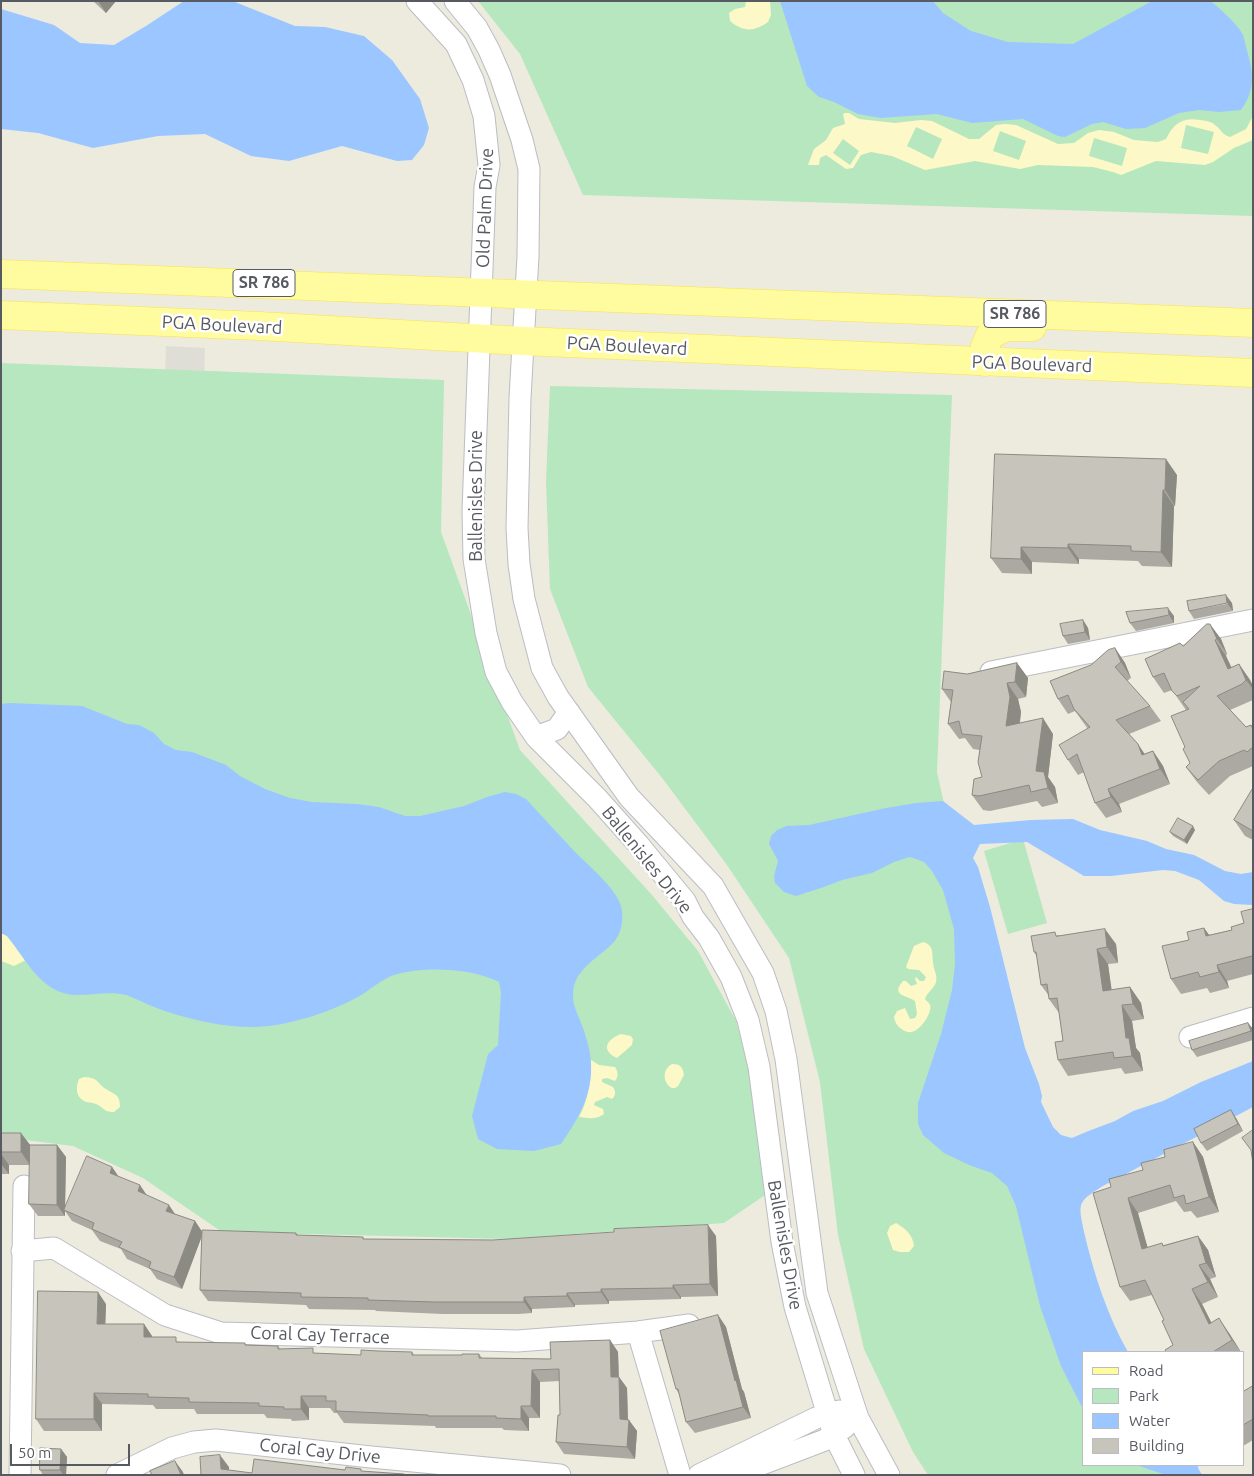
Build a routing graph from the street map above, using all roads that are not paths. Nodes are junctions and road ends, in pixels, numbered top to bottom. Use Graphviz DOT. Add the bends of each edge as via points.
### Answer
graph roads {
  1 [pos="417,1"];
  2 [pos="455,1"];
  3 [pos="1,274"];
  4 [pos="1,315"];
  5 [pos="481,316"];
  6 [pos="525,318"];
  7 [pos="1150,319"];
  8 [pos="1253,323"];
  9 [pos="984,362"];
  10 [pos="1253,373"];
  11 [pos="1253,620"];
  12 [pos="976,675"];
  13 [pos="569,712"];
  14 [pos="584,734"];
  15 [pos="536,737"];
  16 [pos="558,758"];
  17 [pos="656,826"];
  18 [pos="638,844"];
  19 [pos="713,886"];
  20 [pos="693,916"];
  21 [pos="1253,1018"];
  22 [pos="1190,1037"];
  23 [pos="24,1186"];
  24 [pos="22,1251"];
  25 [pos="689,1325"];
  26 [pos="638,1332"];
  27 [pos="856,1413"];
  28 [pos="827,1415"];
  29 [pos="834,1435"];
  30 [pos="20,1475"];
  31 [pos="117,1475"];
  32 [pos="560,1475"];
  33 [pos="680,1475"];
  34 [pos="699,1475"];
  35 [pos="733,1475"];
  36 [pos="854,1475"];
  37 [pos="889,1475"];
  1 -- 5 [label="street, Old Palm Drive" via="456,44 473,80 484,116 490,165 485,187"];
  2 -- 6 [label="street, Old Palm Drive" via="490,50 529,169"];
  3 -- 5 [label="main road, PGA Boulevard / SR 786" via="257,282"];
  4 -- 5 [label="main road, PGA Boulevard / SR 786" via="259,326"];
  5 -- 6 [label="main road, PGA Boulevard / SR 786"];
  5 -- 6 [label="main road, PGA Boulevard / SR 786"];
  5 -- 15 [label="street, Ballenisles Drive" via="474,559 496,672"];
  6 -- 7 [label="main road, PGA Boulevard / SR 786"];
  6 -- 9 [label="main road, PGA Boulevard / SR 786"];
  6 -- 13 [label="street, Ballenisles Drive" via="518,479 519,564 527,616 542,668"];
  7 -- 8 [label="main road, PGA Boulevard / SR 786"];
  7 -- 9 [label="main road" via="1059,327 1006,327 990,335"];
  9 -- 10 [label="main road, PGA Boulevard / SR 786"];
  11 -- 12 [label="street"];
  13 -- 14 [label="street, Ballenisles Drive"];
  13 -- 15 [label="street" via="557,729"];
  14 -- 17 [label="street, Ballenisles Drive" via="629,797"];
  14 -- 19 [label="street" via="639,787 674,829"];
  15 -- 16 [label="street, Ballenisles Drive"];
  16 -- 18 [label="street, Ballenisles Drive"];
  16 -- 20 [label="street" via="599,821 653,882"];
  17 -- 18 [label="street"];
  17 -- 19 [label="street, Ballenisles Drive"];
  18 -- 20 [label="street, Ballenisles Drive" via="685,901"];
  19 -- 27 [label="street, Ballenisles Drive" via="764,973 776,1010 786,1059 817,1293"];
  20 -- 28 [label="street, Ballenisles Drive" via="731,977 748,1020 759,1067 783,1251 795,1307"];
  21 -- 22 [label="street"];
  23 -- 24 [label="street"];
  24 -- 26 [label="street, Coral Cay Terrace" via="54,1248 165,1315 221,1333 518,1341"];
  24 -- 30 [label="street"];
  25 -- 26 [label="street, Coral Cay Terrace"];
  26 -- 33 [label="street"];
  27 -- 28 [label="street"];
  27 -- 29 [label="street"];
  27 -- 37 [label="street, Ballenisles Drive"];
  28 -- 29 [label="street, Ballenisles Drive"];
  28 -- 34 [label="street"];
  29 -- 35 [label="street"];
  29 -- 36 [label="street, Ballenisles Drive"];
  31 -- 32 [label="street, Coral Cay Drive" via="172,1448 216,1440"];
}
